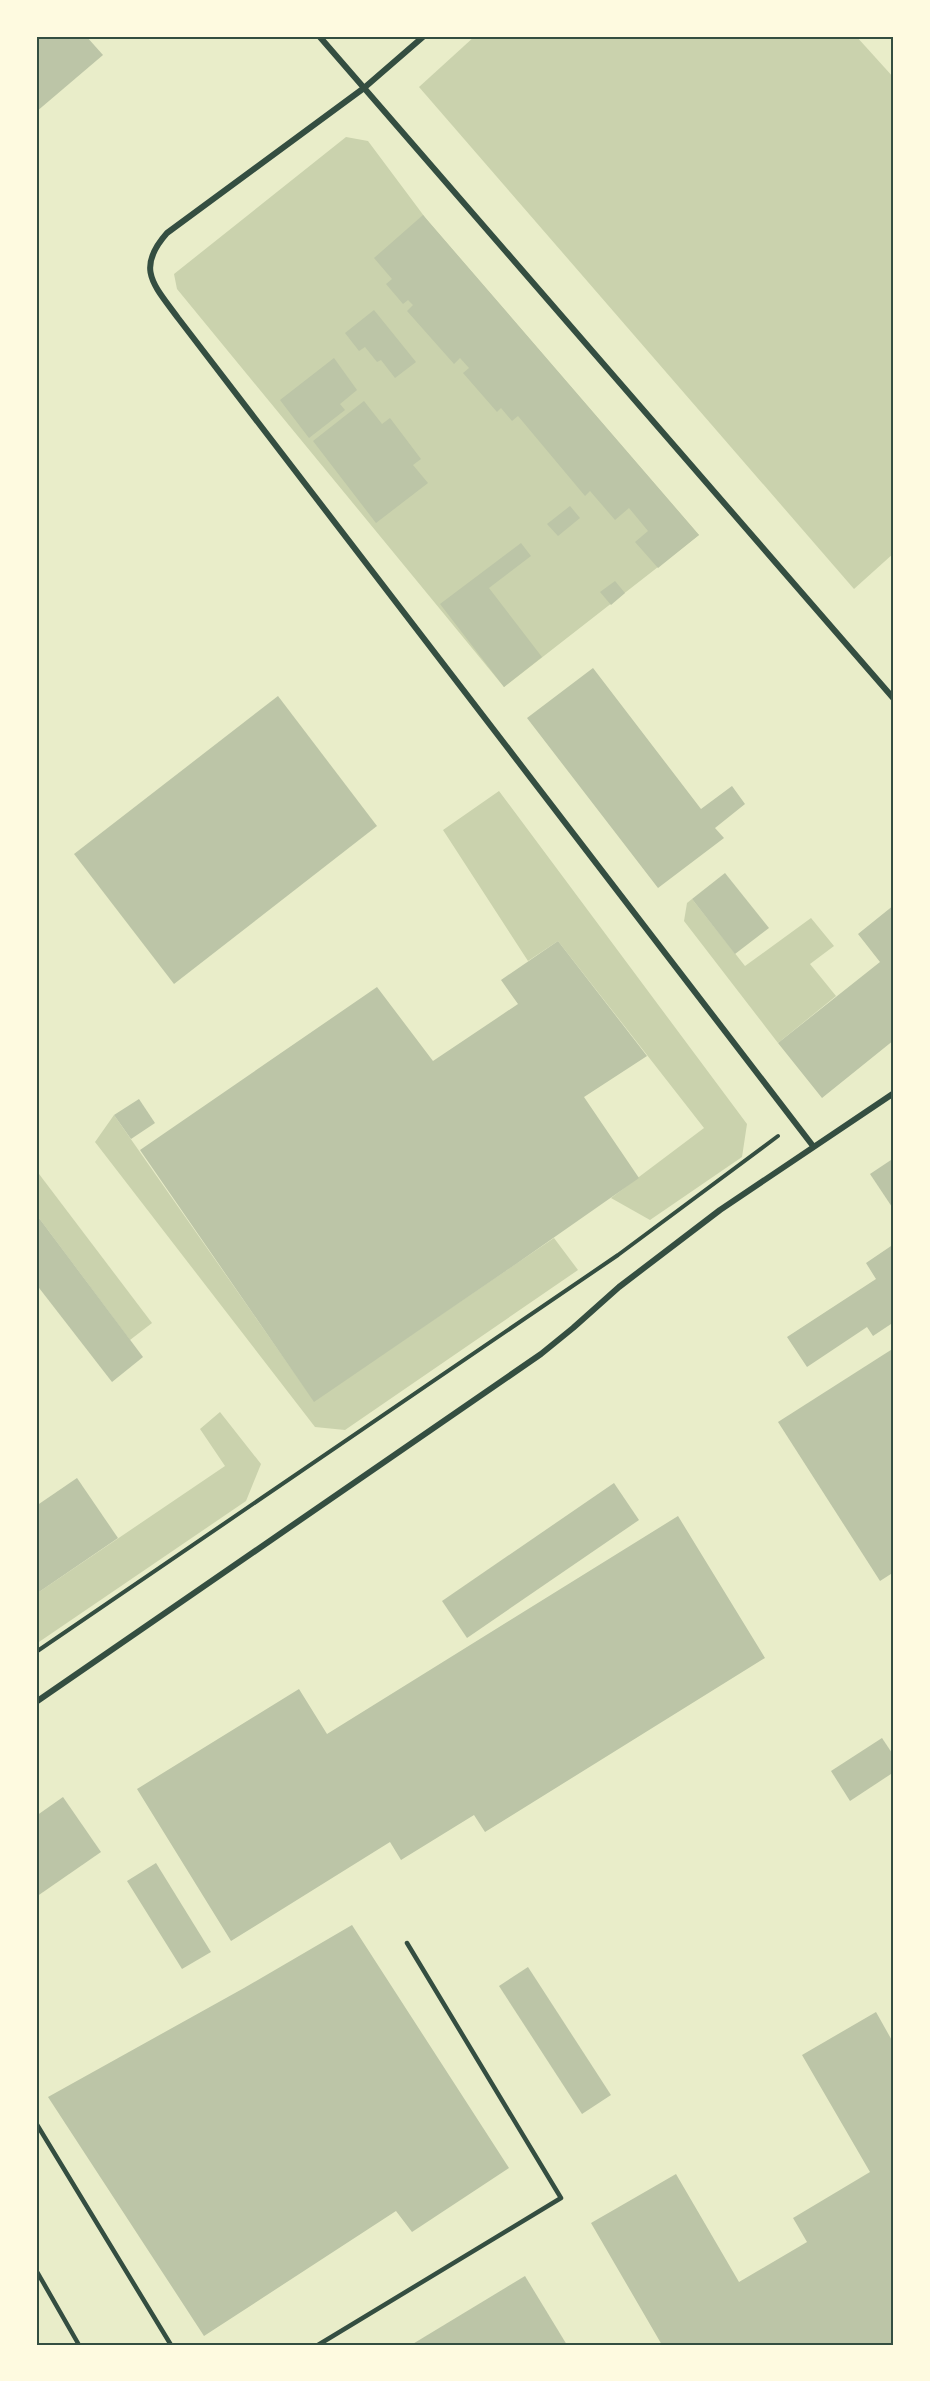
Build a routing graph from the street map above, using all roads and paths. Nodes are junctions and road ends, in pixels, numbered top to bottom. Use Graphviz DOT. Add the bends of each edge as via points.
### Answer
graph roads {
  1 [pos="319,36"];
  2 [pos="424,36"];
  3 [pos="364,88"];
  4 [pos="894,699"];
  5 [pos="894,1093"];
  6 [pos="796,1123"];
  7 [pos="813,1146"];
  8 [pos="36,1652"];
  9 [pos="36,1702"];
  10 [pos="407,1943"];
  11 [pos="36,2122"];
  12 [pos="36,2270"];
  13 [pos="79,2345"];
  14 [pos="171,2345"];
  15 [pos="318,2345"];
  1 -- 3 [label="street"];
  2 -- 3 [label="street"];
  3 -- 4 [label="street"];
  3 -- 6 [label="street" via="167,233 154,248 149,270 153,282"];
  5 -- 7 [label="street"];
  6 -- 7 [label="street"];
  6 -- 8 [label="path" via="618,1255"];
  7 -- 9 [label="street" via="628,1280 541,1354"];
  10 -- 15 [label="lane" via="561,2198"];
  11 -- 14 [label="lane"];
  12 -- 13 [label="lane"];
}
